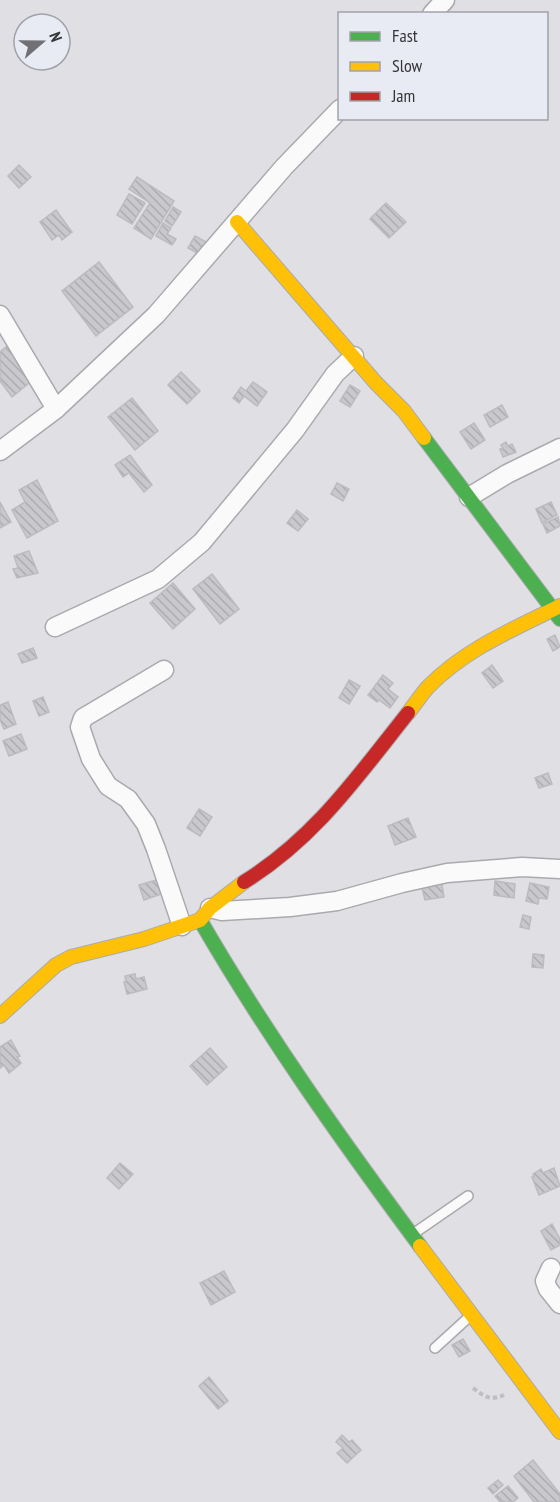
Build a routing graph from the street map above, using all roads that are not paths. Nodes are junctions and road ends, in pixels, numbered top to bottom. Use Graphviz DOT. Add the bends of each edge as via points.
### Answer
graph roads {
  1 [pos="445,0"];
  2 [pos="434,12"];
  3 [pos="338,110"];
  4 [pos="237,222"];
  5 [pos="0,315"];
  6 [pos="354,356"];
  7 [pos="56,409"];
  8 [pos="560,448"];
  9 [pos="0,451"];
  10 [pos="469,497"];
  11 [pos="557,612"];
  12 [pos="55,627"];
  13 [pos="164,670"];
  14 [pos="560,869"];
  15 [pos="205,914"];
  16 [pos="182,926"];
  17 [pos="0,1016"];
  18 [pos="468,1196"];
  19 [pos="413,1234"];
  20 [pos="551,1268"];
  21 [pos="560,1304"];
  22 [pos="471,1316"];
  23 [pos="435,1348"];
  24 [pos="560,1432"];
  1 -- 2 [label="street"];
  3 -- 4 [label="street"];
  4 -- 6 [label="street"];
  4 -- 7 [label="street" via="156,315"];
  5 -- 7 [label="street"];
  6 -- 10 [label="street" via="404,411"];
  6 -- 12 [label="street" via="334,374 295,430 202,542 158,579"];
  7 -- 9 [label="street"];
  8 -- 10 [label="street"];
  10 -- 11 [label="street"];
  11 -- 15 [label="street" via="488,641 457,661 428,687 311,831"];
  13 -- 16 [label="street" via="83,718 80,727 91,759 108,786 128,799 146,824"];
  14 -- 15 [label="street" via="499,868 447,873 337,901"];
  15 -- 16 [label="street"];
  15 -- 19 [label="street" via="267,1029"];
  16 -- 17 [label="street" via="70,957 40,978"];
  18 -- 19 [label="lane"];
  19 -- 22 [label="street"];
  20 -- 21 [label="street" via="545,1281"];
  22 -- 23 [label="lane"];
  22 -- 24 [label="street"];
}
